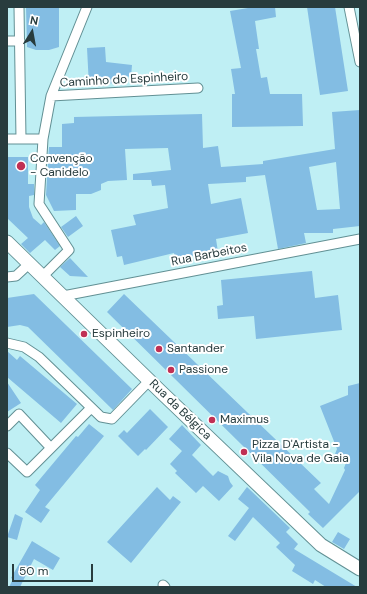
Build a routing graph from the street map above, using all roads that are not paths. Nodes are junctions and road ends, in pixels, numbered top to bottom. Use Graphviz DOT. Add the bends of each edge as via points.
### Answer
graph roads {
  1 [pos="19,7"];
  2 [pos="87,7"];
  3 [pos="349,7"];
  4 [pos="7,41"];
  5 [pos="20,41"];
  6 [pos="360,62"];
  7 [pos="198,88"];
  8 [pos="52,96"];
  9 [pos="7,139"];
  10 [pos="22,139"];
  11 [pos="43,139"];
  12 [pos="360,239"];
  13 [pos="7,242"];
  14 [pos="30,263"];
  15 [pos="43,276"];
  16 [pos="7,278"];
  17 [pos="63,296"];
  18 [pos="7,343"];
  19 [pos="149,381"];
  20 [pos="91,408"];
  21 [pos="7,426"];
  22 [pos="51,448"];
  23 [pos="7,453"];
  24 [pos="360,569"];
  1 -- 5 [label="street"];
  2 -- 8 [label="street"];
  3 -- 6 [label="street"];
  4 -- 5 [label="street"];
  5 -- 10 [label="street"];
  7 -- 8 [label="street, Caminho do Espinheiro"];
  8 -- 11 [label="street"];
  9 -- 10 [label="street"];
  10 -- 11 [label="street"];
  11 -- 15 [label="street" via="39,204 69,250"];
  12 -- 17 [label="street, Rua Barbeitos"];
  13 -- 14 [label="main road, Rua da Bélgica"];
  14 -- 15 [label="main road, Rua da Bélgica"];
  14 -- 16 [label="street" via="16,276"];
  15 -- 17 [label="main road, Rua da Bélgica"];
  17 -- 19 [label="main road, Rua da Bélgica"];
  18 -- 20 [label="street" via="24,347 39,357"];
  19 -- 20 [label="street" via="112,419 101,417"];
  19 -- 24 [label="main road, Rua da Bélgica" via="321,545"];
  20 -- 22 [label="street"];
  21 -- 22 [label="street" via="19,414"];
  22 -- 23 [label="street" via="27,472"];
}
